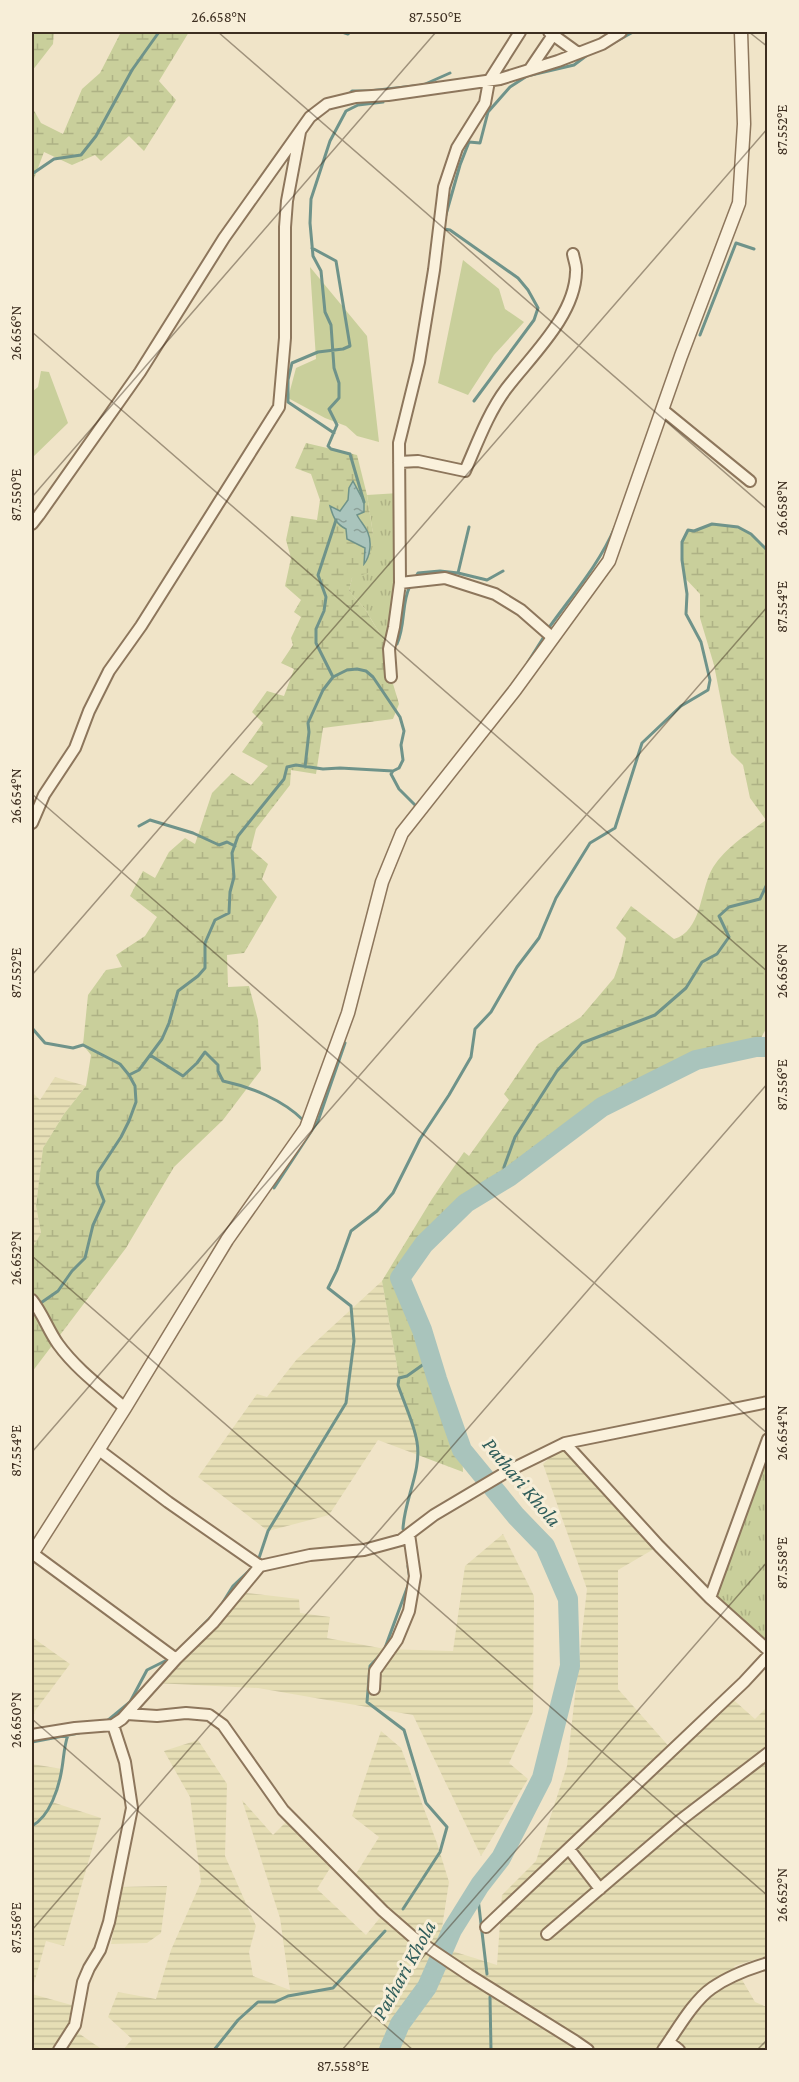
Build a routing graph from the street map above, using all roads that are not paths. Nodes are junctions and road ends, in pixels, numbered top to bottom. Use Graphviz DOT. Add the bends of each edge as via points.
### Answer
graph roads {
  1 [pos="520,32"];
  2 [pos="621,32"];
  3 [pos="741,32"];
  4 [pos="550,33"];
  5 [pos="578,53"];
  6 [pos="530,69"];
  7 [pos="489,81"];
  8 [pos="300,130"];
  9 [pos="573,254"];
  10 [pos="663,410"];
  11 [pos="399,462"];
  12 [pos="750,481"];
  13 [pos="32,524"];
  14 [pos="400,583"];
  15 [pos="553,638"];
  16 [pos="391,677"];
  17 [pos="32,823"];
  18 [pos="35,1305"];
  19 [pos="768,1402"];
  20 [pos="125,1408"];
  21 [pos="768,1439"];
  22 [pos="566,1443"];
  23 [pos="99,1450"];
  24 [pos="409,1534"];
  25 [pos="32,1554"];
  26 [pos="260,1566"];
  27 [pos="710,1598"];
  28 [pos="768,1650"];
  29 [pos="768,1656"];
  30 [pos="176,1659"];
  31 [pos="374,1689"];
  32 [pos="127,1714"];
  33 [pos="113,1725"];
  34 [pos="32,1735"];
  35 [pos="768,1753"];
  36 [pos="569,1849"];
  37 [pos="600,1890"];
  38 [pos="486,1927"];
  39 [pos="548,1934"];
  40 [pos="768,1963"];
  41 [pos="666,2046"];
  42 [pos="59,2050"];
  43 [pos="588,2050"];
  44 [pos="679,2050"];
  1 -- 7 [label="street"];
  2 -- 5 [label="street"];
  3 -- 10 [label="street" via="744,124 739,203"];
  4 -- 5 [label="street"];
  4 -- 6 [label="street"];
  5 -- 6 [label="street"];
  6 -- 7 [label="street"];
  7 -- 8 [label="street" via="327,104"];
  7 -- 11 [label="street" via="485,103 458,148 444,187 425,329 399,443"];
  8 -- 13 [label="street" via="224,238 140,372"];
  8 -- 17 [label="street" via="286,218 285,338 279,407 109,671 75,748 44,795"];
  9 -- 11 [label="street" via="577,272 568,306 505,390 465,471 418,461"];
  10 -- 12 [label="street"];
  10 -- 15 [label="street" via="609,561"];
  11 -- 14 [label="street"];
  14 -- 15 [label="street" via="445,578 495,594"];
  14 -- 16 [label="street" via="389,649"];
  15 -- 20 [label="street" via="402,833 382,882 348,1013 306,1128 227,1240"];
  18 -- 20 [label="street" via="71,1360"];
  19 -- 22 [label="street"];
  20 -- 23 [label="street"];
  21 -- 27 [label="street"];
  22 -- 24 [label="street" via="508,1471"];
  22 -- 27 [label="street"];
  23 -- 25 [label="street"];
  23 -- 26 [label="street"];
  24 -- 26 [label="street" via="364,1550 310,1555"];
  24 -- 31 [label="street" via="415,1576 409,1611 397,1641 375,1671"];
  25 -- 30 [label="street"];
  26 -- 30 [label="street" via="213,1623"];
  27 -- 28 [label="street"];
  29 -- 36 [label="street"];
  30 -- 32 [label="street"];
  32 -- 33 [label="street"];
  32 -- 43 [label="street" via="209,1714 223,1725 283,1810 414,1938"];
  33 -- 34 [label="street"];
  33 -- 42 [label="street" via="125,1762 132,1808 106,1931 83,1982 75,2025"];
  35 -- 37 [label="street" via="678,1822"];
  36 -- 37 [label="street"];
  36 -- 38 [label="street"];
  37 -- 39 [label="street"];
  40 -- 41 [label="street" via="735,1974 710,1989"];
  41 -- 44 [label="street"];
}
